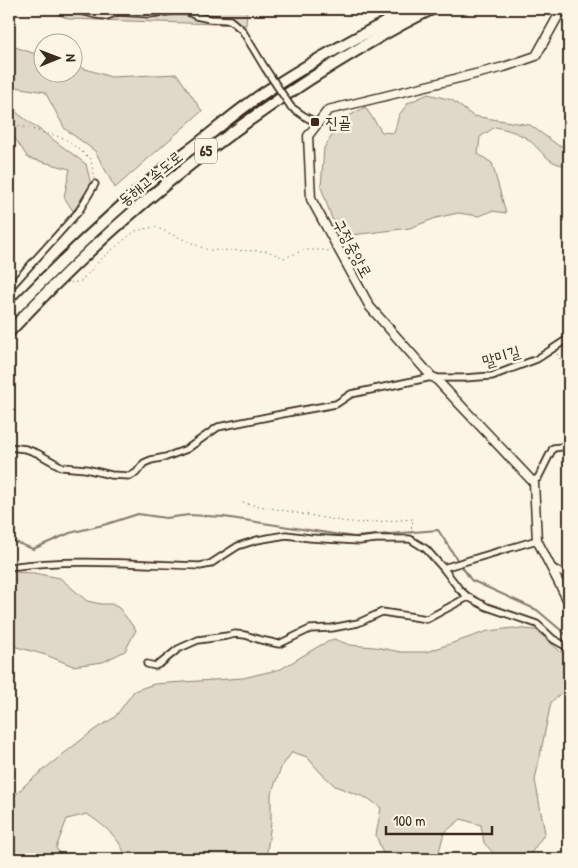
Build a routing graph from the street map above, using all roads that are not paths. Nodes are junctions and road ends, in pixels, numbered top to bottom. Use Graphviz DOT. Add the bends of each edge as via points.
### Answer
graph roads {
  1 [pos="68,9"];
  2 [pos="412,9"];
  3 [pos="432,9"];
  4 [pos="562,9"];
  5 [pos="317,123"];
  6 [pos="95,184"];
  7 [pos="9,289"];
  8 [pos="9,315"];
  9 [pos="9,332"];
  10 [pos="569,338"];
  11 [pos="433,377"];
  12 [pos="569,446"];
  13 [pos="9,447"];
  14 [pos="532,481"];
  15 [pos="537,540"];
  16 [pos="9,566"];
  17 [pos="446,567"];
  18 [pos="551,567"];
  19 [pos="569,577"];
  20 [pos="468,597"];
  21 [pos="569,603"];
  22 [pos="567,647"];
  23 [pos="147,664"];
  1 -- 5 [label="street, bridge" via="107,16 118,12 186,11 210,19 230,20 242,30 291,107"];
  2 -- 8 [label="highway, 동해고속도로 / 65" via="350,40 234,114 162,170 92,231"];
  3 -- 9 [label="highway, 동해고속도로 / 65" via="322,71 208,150 153,193 84,255"];
  4 -- 5 [label="street" via="536,56 504,67 328,110"];
  5 -- 11 [label="street, 구정중앙로" via="308,136 311,199 370,307"];
  6 -- 7 [label="street" via="79,212"];
  10 -- 11 [label="street, 말미길" via="537,359 492,376"];
  11 -- 13 [label="street, 말미길" via="351,394 336,404 218,428 187,449 144,463 130,476 62,468 37,453"];
  11 -- 14 [label="street, 구정중앙로"];
  12 -- 14 [label="street" via="553,448 538,478"];
  14 -- 15 [label="street"];
  15 -- 17 [label="street"];
  15 -- 18 [label="street"];
  16 -- 17 [label="street" via="65,562 200,566 210,564 238,546 286,535 359,541 410,539"];
  17 -- 20 [label="street"];
  18 -- 19 [label="street"];
  18 -- 21 [label="street"];
  20 -- 22 [label="street" via="486,607 538,624"];
  20 -- 23 [label="street" via="427,619 382,612 358,623 310,629 279,644 235,634 198,640 178,649 155,666"];
}
